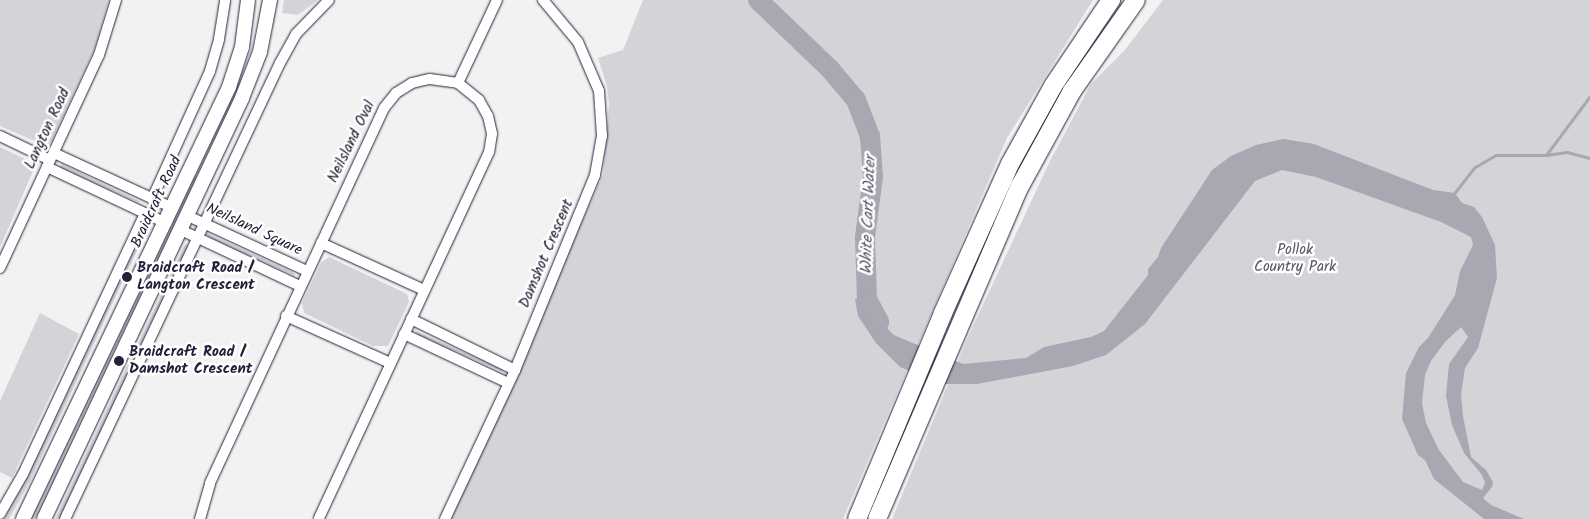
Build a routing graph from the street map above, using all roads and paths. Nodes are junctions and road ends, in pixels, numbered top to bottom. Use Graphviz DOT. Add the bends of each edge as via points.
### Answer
graph roads {
  1 [pos="116,0"];
  2 [pos="225,0"];
  3 [pos="248,0"];
  4 [pos="270,0"];
  5 [pos="329,0"];
  6 [pos="497,0"];
  7 [pos="543,0"];
  8 [pos="1111,0"];
  9 [pos="1136,0"];
  10 [pos="1148,0"];
  11 [pos="247,15"];
  12 [pos="268,18"];
  13 [pos="1101,47"];
  14 [pos="458,83"];
  15 [pos="0,136"];
  16 [pos="50,160"];
  17 [pos="152,199"];
  18 [pos="173,208"];
  19 [pos="145,213"];
  20 [pos="188,216"];
  21 [pos="166,223"];
  22 [pos="206,224"];
  23 [pos="181,230"];
  24 [pos="199,238"];
  25 [pos="321,242"];
  26 [pos="0,268"];
  27 [pos="307,271"];
  28 [pos="300,286"];
  29 [pos="424,290"];
  30 [pos="286,316"];
  31 [pos="411,320"];
  32 [pos="404,334"];
  33 [pos="390,364"];
  34 [pos="515,370"];
  35 [pos="508,383"];
  36 [pos="0,514"];
  37 [pos="23,519"];
  38 [pos="44,519"];
  39 [pos="65,519"];
  40 [pos="200,519"];
  41 [pos="319,519"];
  42 [pos="445,519"];
  43 [pos="857,519"];
  44 [pos="877,519"];
  1 -- 16 [label="street, Langton Road" via="99,54"];
  2 -- 17 [label="street, Braidcraft Road" via="220,39 210,71"];
  3 -- 11 [label="street, Braidcraft Road"];
  4 -- 12 [label="street"];
  5 -- 22 [label="street" via="296,34 280,63"];
  6 -- 14 [label="street"];
  7 -- 34 [label="street, Damshot Crescent" via="578,42 599,91 602,136 596,176"];
  8 -- 43 [label="highway" via="1070,59 1023,138 943,313"];
  9 -- 13 [label="highway"];
  10 -- 13 [label="highway" via="1122,36"];
  11 -- 12 [label="street"];
  11 -- 18 [label="street, Braidcraft Road" via="242,46 229,87"];
  12 -- 20 [label="street" via="253,71"];
  13 -- 44 [label="highway" via="1052,125 1020,186"];
  14 -- 25 [label="street, Neilsland Oval" via="420,80 403,87 389,100"];
  14 -- 29 [label="street" via="484,108 491,125 491,143"];
  15 -- 16 [label="street"];
  16 -- 17 [label="street"];
  16 -- 19 [label="street"];
  16 -- 26 [label="street, Langton Road"];
  17 -- 18 [label="street"];
  18 -- 21 [label="street, Braidcraft Road"];
  19 -- 21 [label="street"];
  19 -- 36 [label="street, Braidcraft Road" via="30,458"];
  20 -- 22 [label="street, Neilsland Square"];
  20 -- 23 [label="street"];
  21 -- 37 [label="street, Braidcraft Road"];
  22 -- 24 [label="street"];
  22 -- 27 [label="street, Neilsland Square"];
  23 -- 24 [label="street, Neilsland Square"];
  23 -- 38 [label="street"];
  24 -- 28 [label="street, Neilsland Square"];
  24 -- 39 [label="street"];
  25 -- 27 [label="street, Neilsland Oval"];
  25 -- 29 [label="street, Neilsland Square"];
  27 -- 28 [label="street, Neilsland Oval"];
  28 -- 30 [label="street, Neilsland Oval"];
  29 -- 31 [label="street"];
  30 -- 33 [label="street"];
  30 -- 40 [label="street, Neilsland Oval" via="210,483"];
  31 -- 32 [label="street"];
  31 -- 34 [label="street"];
  32 -- 33 [label="street"];
  32 -- 35 [label="street"];
  33 -- 41 [label="street"];
  34 -- 35 [label="street, Damshot Crescent"];
  35 -- 42 [label="street, Damshot Crescent"];
}
